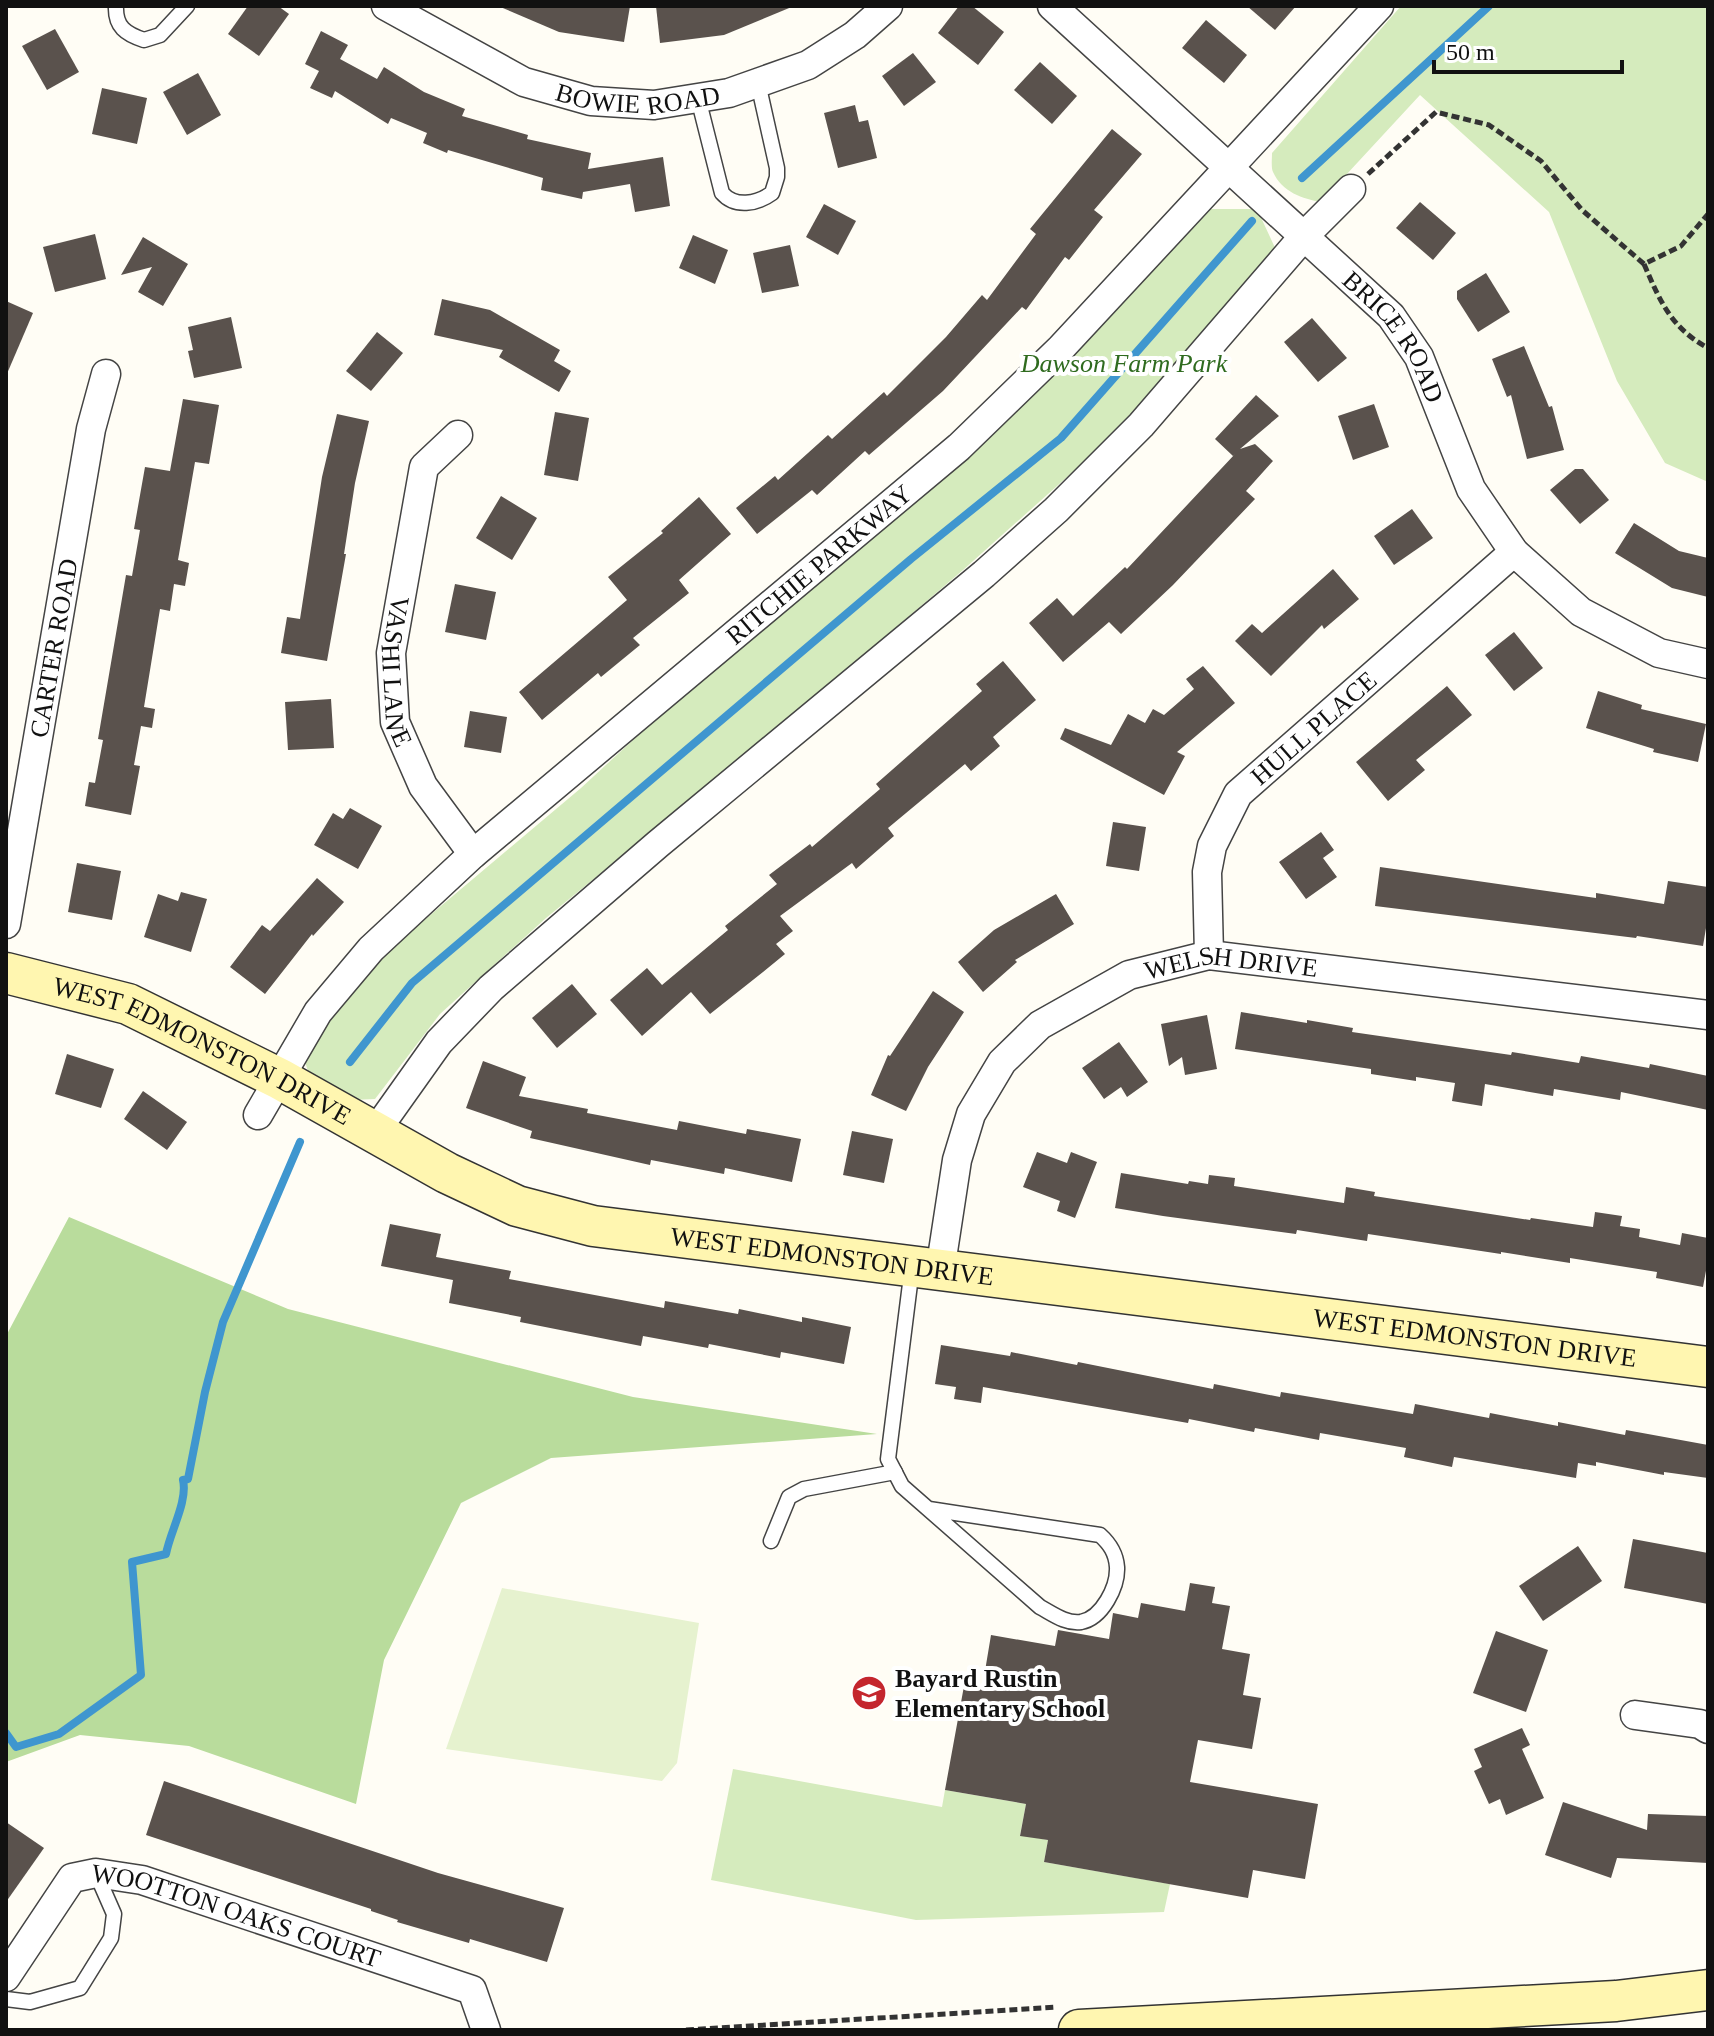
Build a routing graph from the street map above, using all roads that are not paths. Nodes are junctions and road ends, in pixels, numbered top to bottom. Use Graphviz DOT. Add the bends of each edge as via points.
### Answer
graph roads {
  1 [pos="116,6"];
  2 [pos="187,6"];
  3 [pos="386,6"];
  4 [pos="888,6"];
  5 [pos="1052,6"];
  6 [pos="1379,6"];
  7 [pos="758,83"];
  8 [pos="698,98"];
  9 [pos="1231,167"];
  10 [pos="1351,189"];
  11 [pos="1305,235"];
  12 [pos="106,374"];
  13 [pos="458,435"];
  14 [pos="1514,552"];
  15 [pos="1708,664"];
  16 [pos="473,854"];
  17 [pos="6,924"];
  18 [pos="1209,955"];
  19 [pos="6,973"];
  20 [pos="1708,1015"];
  21 [pos="280,1079"];
  22 [pos="258,1115"];
  23 [pos="375,1132"];
  24 [pos="926,1269"];
  25 [pos="1708,1367"];
  26 [pos="895,1472"];
  27 [pos="929,1509"];
  28 [pos="771,1541"];
  29 [pos="1635,1715"];
  30 [pos="1708,1729"];
  31 [pos="96,1873"];
  32 [pos="6,1977"];
  33 [pos="1708,1990"];
  34 [pos="6,1999"];
  35 [pos="486,2030"];
  36 [pos="1079,2030"];
  1 -- 2 [label="lane" via="115,19 126,34 144,40 160,35"];
  3 -- 8 [label="street, BOWIE ROAD" via="524,82 591,101 654,105"];
  4 -- 7 [label="street, BOWIE ROAD" via="808,65"];
  5 -- 9 [label="street, BRICE ROAD"];
  6 -- 9 [label="street, RITCHIE PARKWAY"];
  7 -- 8 [label="street, BOWIE ROAD"];
  7 -- 8 [label="lane" via="777,177 772,193 757,202 734,202 722,193"];
  9 -- 11 [label="street, BRICE ROAD"];
  9 -- 16 [label="street, RITCHIE PARKWAY" via="1061,348 959,447"];
  10 -- 11 [label="street"];
  11 -- 14 [label="street, BRICE ROAD" via="1391,316 1419,357 1471,489"];
  11 -- 23 [label="street" via="1141,425 1056,510 491,988 439,1042"];
  12 -- 17 [label="street, CARTER ROAD" via="91,429"];
  13 -- 16 [label="street, VASHI LANE" via="424,467 391,653 395,722 423,786"];
  14 -- 15 [label="street, BRICE ROAD" via="1581,612 1659,653"];
  14 -- 18 [label="street, HULL PLACE" via="1238,794 1212,846 1207,872"];
  16 -- 21 [label="street, RITCHIE PARKWAY" via="371,949 318,1012"];
  18 -- 20 [label="street, WELSH DRIVE"];
  18 -- 24 [label="street, WELSH DRIVE" via="1129,975 1040,1025 1002,1062 971,1114"];
  19 -- 21 [label="street, WEST EDMONSTON DRIVE" via="128,1004"];
  21 -- 22 [label="street, RITCHIE PARKWAY"];
  21 -- 23 [label="street, WEST EDMONSTON DRIVE"];
  23 -- 24 [label="street, WEST EDMONSTON DRIVE" via="517,1206 593,1226"];
  24 -- 25 [label="street, WEST EDMONSTON DRIVE"];
  24 -- 26 [label="lane" via="888,1459"];
  26 -- 27 [label="lane" via="902,1486"];
  26 -- 28 [label="lane" via="804,1489 789,1497"];
  27 -- 27 [label="lane" via="1040,1607 1063,1620 1081,1622 1100,1613 1117,1569 1112,1546 1100,1535"];
  29 -- 30 [label="street"];
  31 -- 32 [label="street, WOOTTON OAKS COURT" via="72,1878"];
  31 -- 34 [label="lane" via="114,1914 111,1938 80,1988 30,2002"];
  31 -- 35 [label="street, WOOTTON OAKS COURT" via="142,1880 472,1990"];
  33 -- 36 [label="street" via="1616,2001"];
}
